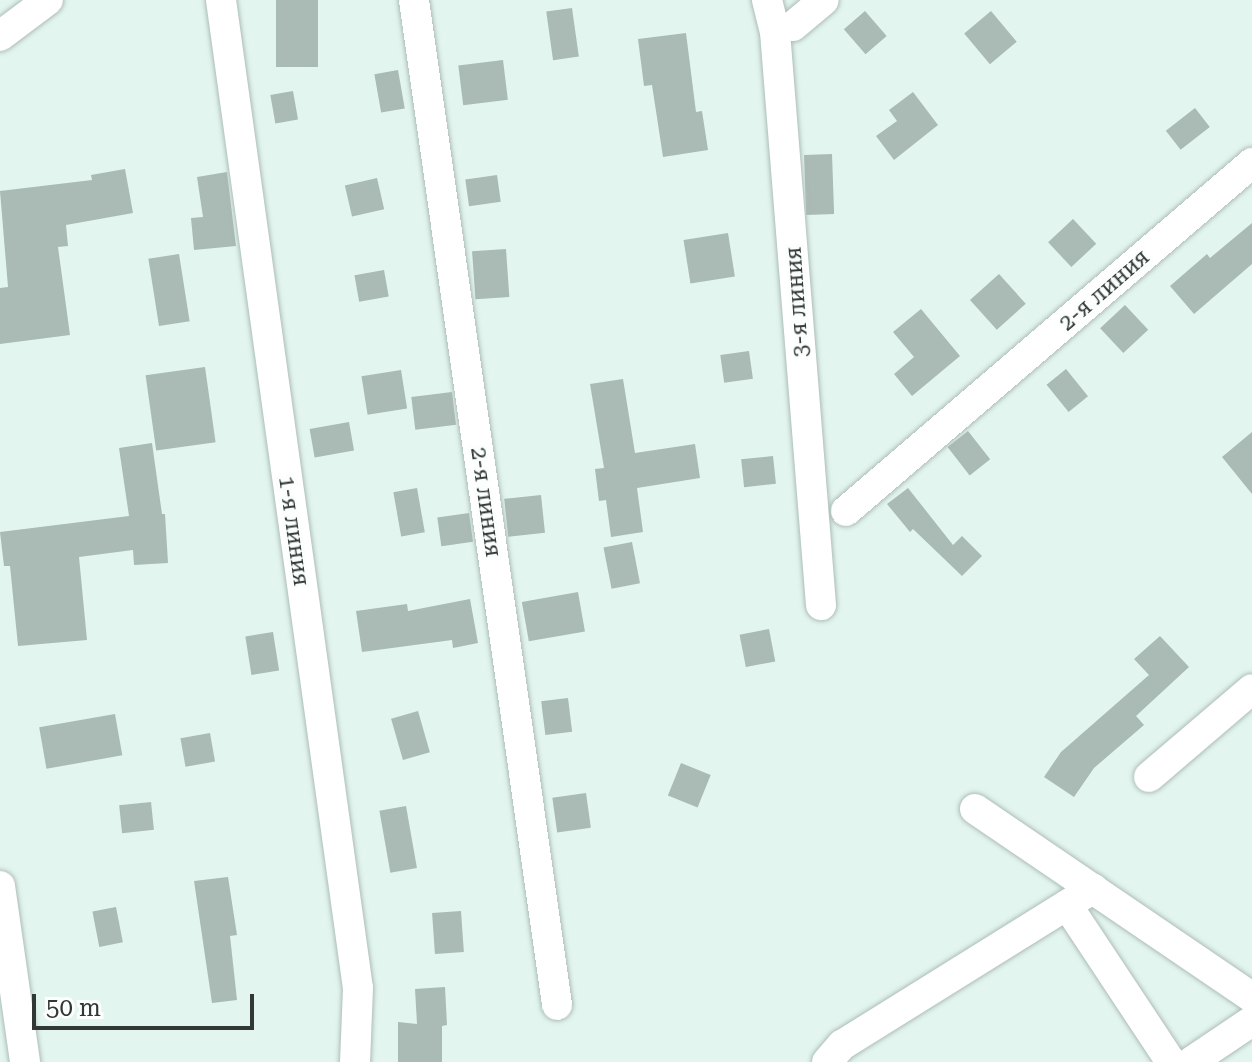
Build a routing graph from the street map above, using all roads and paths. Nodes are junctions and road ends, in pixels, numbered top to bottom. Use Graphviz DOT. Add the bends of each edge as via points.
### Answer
graph roads {
  1 [pos="48,0"];
  2 [pos="221,0"];
  3 [pos="414,0"];
  4 [pos="767,0"];
  5 [pos="824,0"];
  6 [pos="793,26"];
  7 [pos="0,36"];
  8 [pos="1252,163"];
  9 [pos="846,511"];
  10 [pos="821,605"];
  11 [pos="1252,689"];
  12 [pos="1149,777"];
  13 [pos="975,809"];
  14 [pos="0,886"];
  15 [pos="1093,889"];
  16 [pos="1067,905"];
  17 [pos="1252,997"];
  18 [pos="557,1005"];
  19 [pos="1252,1021"];
  20 [pos="841,1056"];
  21 [pos="25,1062"];
  22 [pos="355,1062"];
  23 [pos="1171,1062"];
  24 [pos="1191,1062"];
  1 -- 7 [label="street"];
  2 -- 22 [label="street, 1-я линия" via="358,988"];
  3 -- 18 [label="street, 2-я линия"];
  4 -- 10 [label="street, 3-я линия" via="775,32"];
  5 -- 6 [label="street"];
  8 -- 9 [label="street, 2-я линия"];
  11 -- 12 [label="street"];
  13 -- 15 [label="street"];
  14 -- 21 [label="street"];
  15 -- 16 [label="street"];
  15 -- 17 [label="street"];
  16 -- 20 [label="street"];
  16 -- 23 [label="street"];
  19 -- 24 [label="street"];
}
